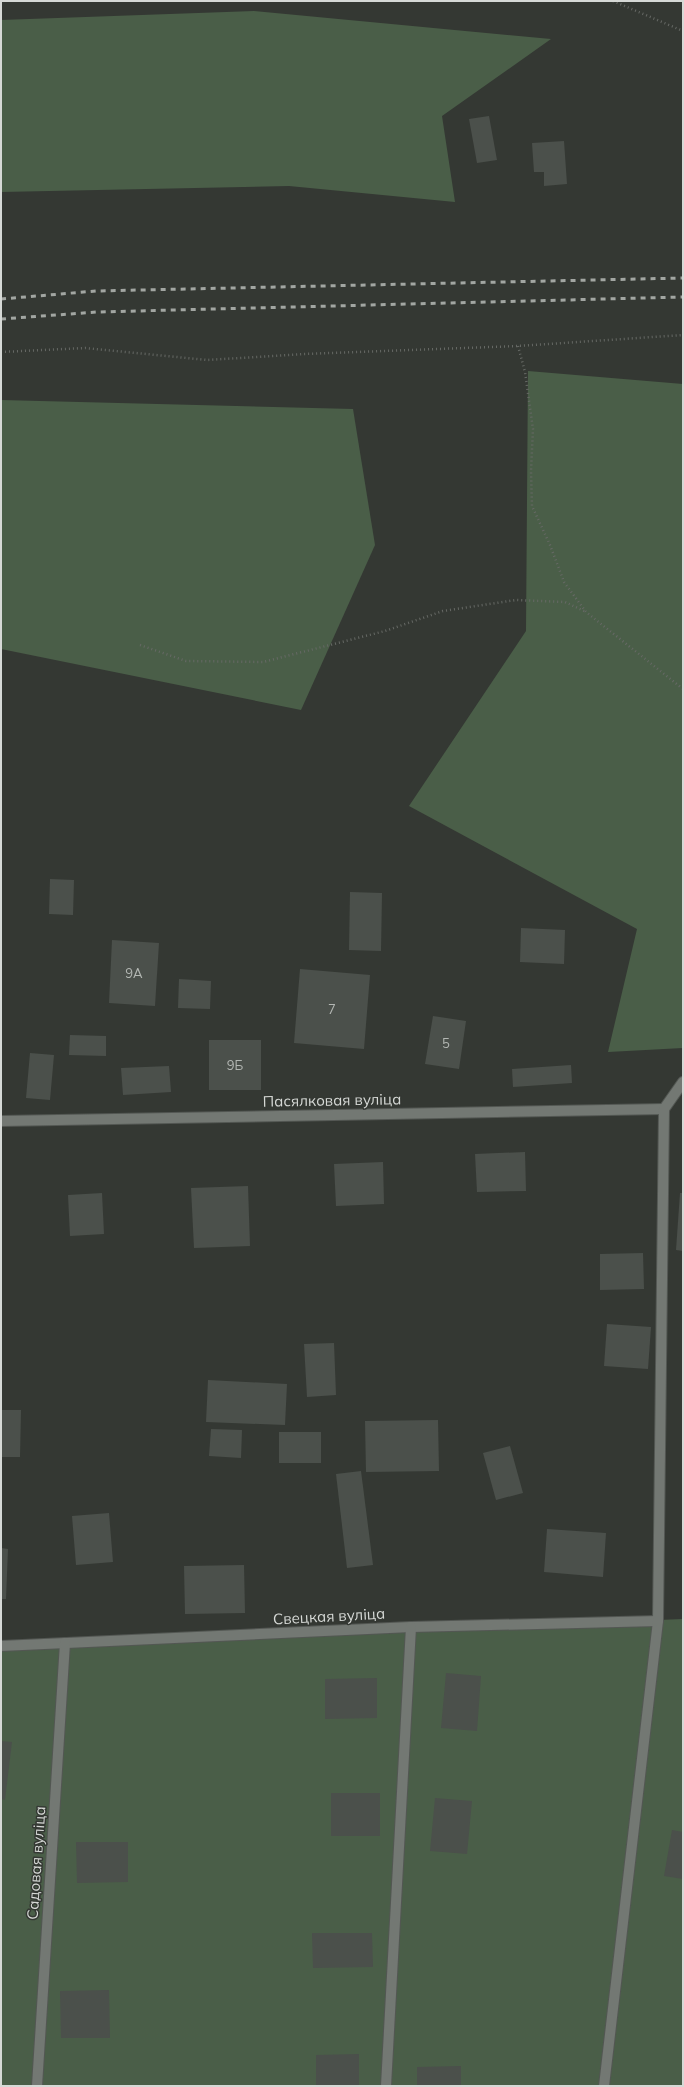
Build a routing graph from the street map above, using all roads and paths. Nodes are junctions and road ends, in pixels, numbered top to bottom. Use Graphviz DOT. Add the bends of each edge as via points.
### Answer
graph roads {
  1 [pos="613,1"];
  2 [pos="683,31"];
  3 [pos="683,335"];
  4 [pos="518,346"];
  5 [pos="1,352"];
  6 [pos="586,612"];
  7 [pos="140,645"];
  8 [pos="683,689"];
  9 [pos="683,1082"];
  10 [pos="664,1109"];
  11 [pos="1,1121"];
  12 [pos="658,1621"];
  13 [pos="411,1627"];
  14 [pos="65,1643"];
  15 [pos="1,1646"];
  16 [pos="37,2086"];
  17 [pos="386,2086"];
  18 [pos="604,2086"];
  1 -- 2 [label="path"];
  3 -- 4 [label="path"];
  4 -- 5 [label="path" via="207,360 85,348"];
  4 -- 6 [label="path" via="525,372 533,429 532,506 564,582"];
  6 -- 7 [label="path" via="565,602 516,600 442,611 385,631 263,662 186,661"];
  6 -- 8 [label="path"];
  9 -- 10 [label="street"];
  10 -- 11 [label="street, Пасялковая вуліца"];
  10 -- 12 [label="street"];
  12 -- 13 [label="street, Свецкая вуліца"];
  12 -- 18 [label="street"];
  13 -- 14 [label="street, Свецкая вуліца"];
  13 -- 17 [label="street"];
  14 -- 15 [label="street, Свецкая вуліца"];
  14 -- 16 [label="street, Садовая вуліца"];
}
